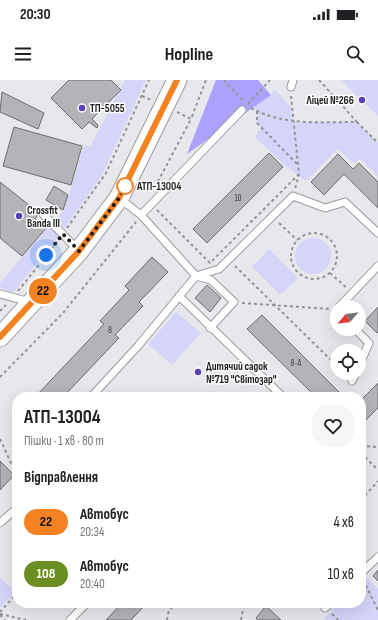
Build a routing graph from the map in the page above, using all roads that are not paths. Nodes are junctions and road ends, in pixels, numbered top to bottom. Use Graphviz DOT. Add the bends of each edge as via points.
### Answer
graph roads {
  1 [pos="177,80"];
  2 [pos="244,108"];
  3 [pos="119,198"];
  4 [pos="43,214"];
  5 [pos="141,215"];
  6 [pos="378,233"];
  7 [pos="79,251"];
  8 [pos="378,266"];
  9 [pos="196,276"];
  10 [pos="0,294"];
  11 [pos="179,296"];
  12 [pos="345,300"];
  13 [pos="32,303"];
  14 [pos="210,328"];
  15 [pos="362,336"];
  16 [pos="0,337"];
  17 [pos="366,350"];
  18 [pos="96,392"];
  19 [pos="278,392"];
  20 [pos="12,512"];
  21 [pos="0,523"];
  22 [pos="378,557"];
  23 [pos="366,569"];
  24 [pos="82,608"];
  25 [pos="70,620"];
  1 -- 3 [label="street"];
  2 -- 5 [label="lane"];
  3 -- 5 [label="lane"];
  3 -- 7 [label="street"];
  4 -- 7 [label="lane"];
  5 -- 9 [label="lane"];
  6 -- 9 [label="lane" via="345,202 324,208 293,196 219,269"];
  7 -- 13 [label="street"];
  8 -- 12 [label="lane"];
  9 -- 11 [label="lane"];
  9 -- 14 [label="lane" via="211,280 234,302"];
  10 -- 13 [label="lane"];
  11 -- 14 [label="lane"];
  11 -- 18 [label="lane"];
  13 -- 16 [label="street"];
  14 -- 19 [label="lane"];
  15 -- 17 [label="lane" via="369,343"];
  20 -- 21 [label="lane"];
  22 -- 23 [label="lane"];
  24 -- 25 [label="lane"];
}
